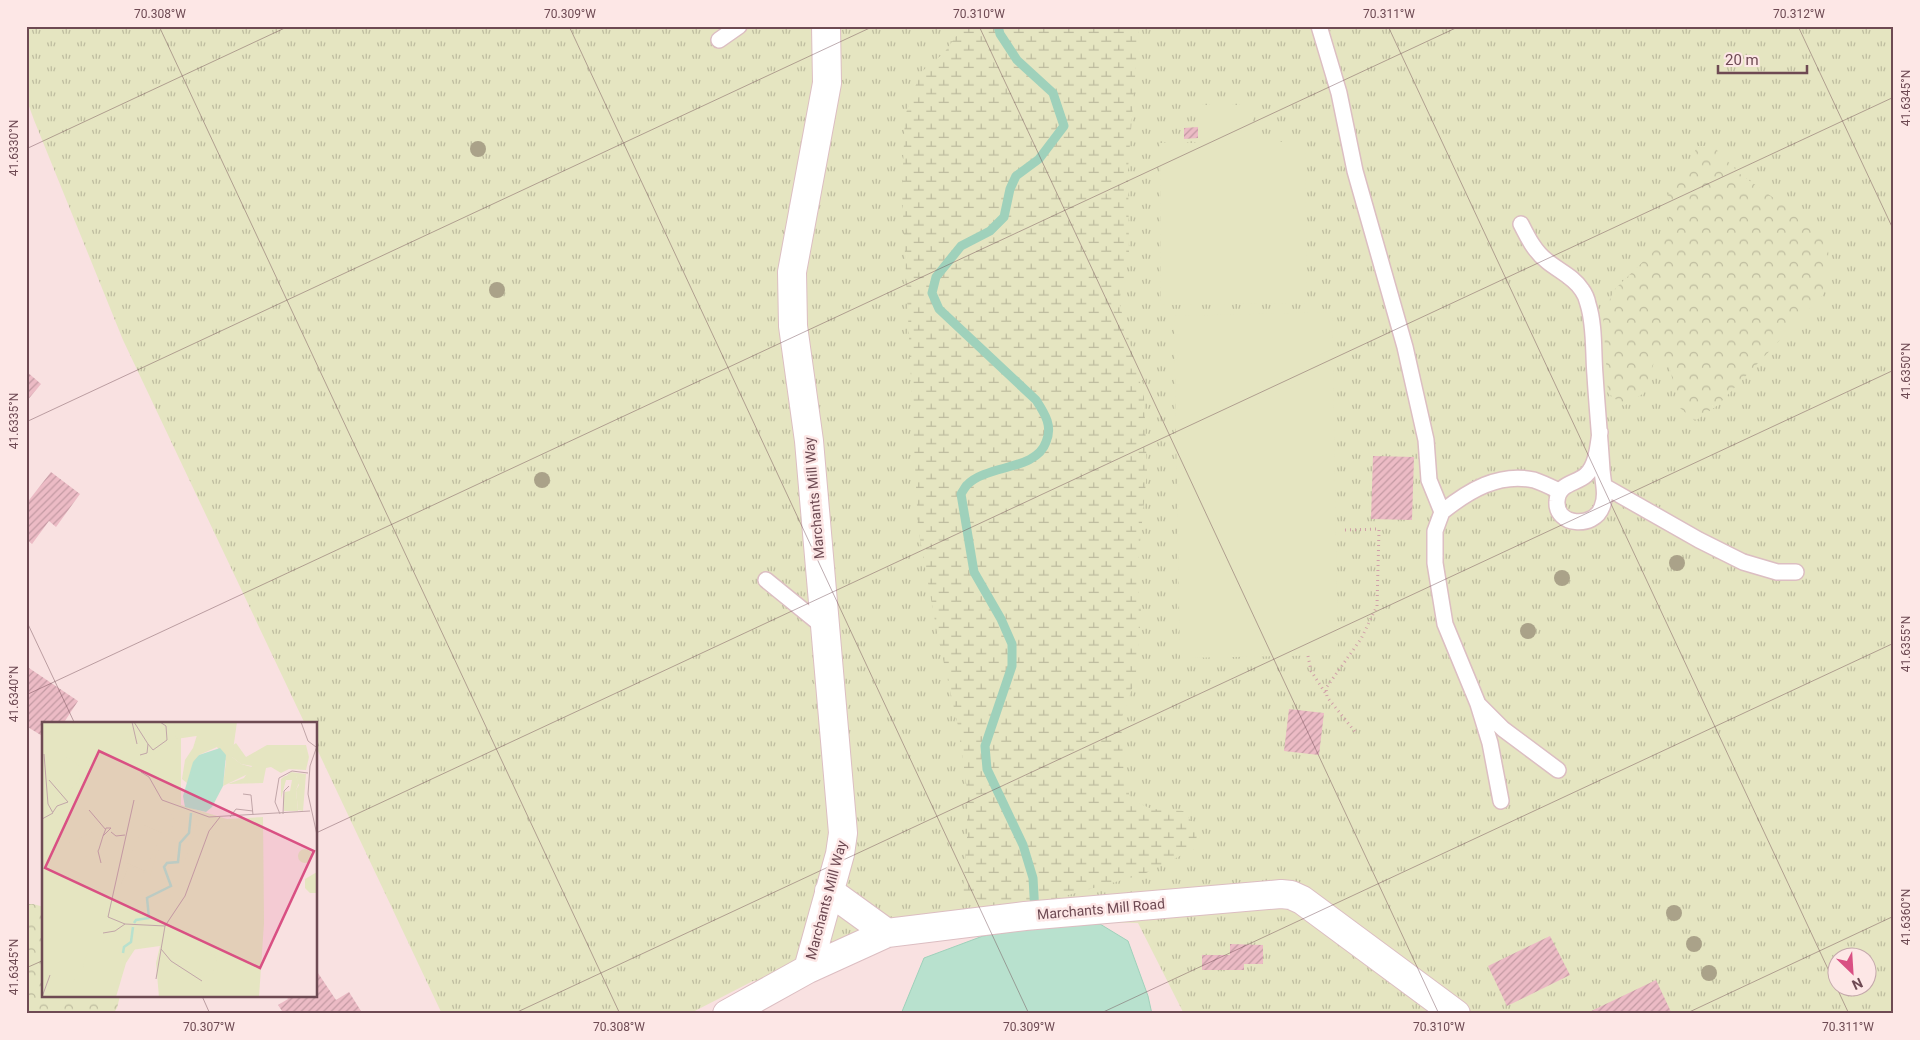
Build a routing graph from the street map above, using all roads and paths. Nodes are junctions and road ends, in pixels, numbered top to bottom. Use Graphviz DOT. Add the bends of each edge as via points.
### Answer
graph roads {
  1 [pos="740,26"];
  2 [pos="826,26"];
  3 [pos="1319,26"];
  4 [pos="719,40"];
  5 [pos="1521,224"];
  6 [pos="1600,432"];
  7 [pos="1604,486"];
  8 [pos="1559,490"];
  9 [pos="1442,512"];
  10 [pos="1345,530"];
  11 [pos="1796,572"];
  12 [pos="766,580"];
  13 [pos="825,628"];
  14 [pos="1308,656"];
  15 [pos="1328,697"];
  16 [pos="1478,704"];
  17 [pos="1356,733"];
  18 [pos="1558,770"];
  19 [pos="1501,801"];
  20 [pos="829,891"];
  21 [pos="887,933"];
  22 [pos="808,969"];
  23 [pos="735,1012"];
  24 [pos="1456,1014"];
  1 -- 4 [label="lane"];
  2 -- 13 [label="street, Marchants Mill Way" via="827,83 792,272 793,326 809,440"];
  3 -- 9 [label="lane" via="1339,92 1355,171 1405,347 1426,440 1429,480"];
  5 -- 6 [label="lane" via="1540,255 1572,278 1588,303"];
  6 -- 7 [label="lane"];
  6 -- 8 [label="lane" via="1594,462 1586,475"];
  7 -- 8 [label="lane" via="1602,509 1594,518 1582,522 1570,521 1561,514 1557,500"];
  7 -- 11 [label="lane" via="1743,562 1776,572"];
  8 -- 9 [label="lane" via="1535,480 1504,479 1470,491"];
  9 -- 16 [label="lane" via="1435,531 1435,563 1445,624"];
  10 -- 15 [label="path" via="1379,529 1377,606 1361,639 1326,688"];
  12 -- 13 [label="lane"];
  13 -- 20 [label="street, Marchants Mill Way" via="843,833"];
  14 -- 15 [label="path" via="1311,671"];
  15 -- 17 [label="path"];
  16 -- 18 [label="lane" via="1503,729"];
  16 -- 19 [label="lane" via="1490,743"];
  20 -- 21 [label="street"];
  20 -- 22 [label="street, Marchants Mill Way"];
  21 -- 22 [label="street, Marchants Mill Road"];
  21 -- 24 [label="street, Marchants Mill Road" via="1053,913 1291,895"];
  22 -- 23 [label="street, Marchants Mill Road"];
}
